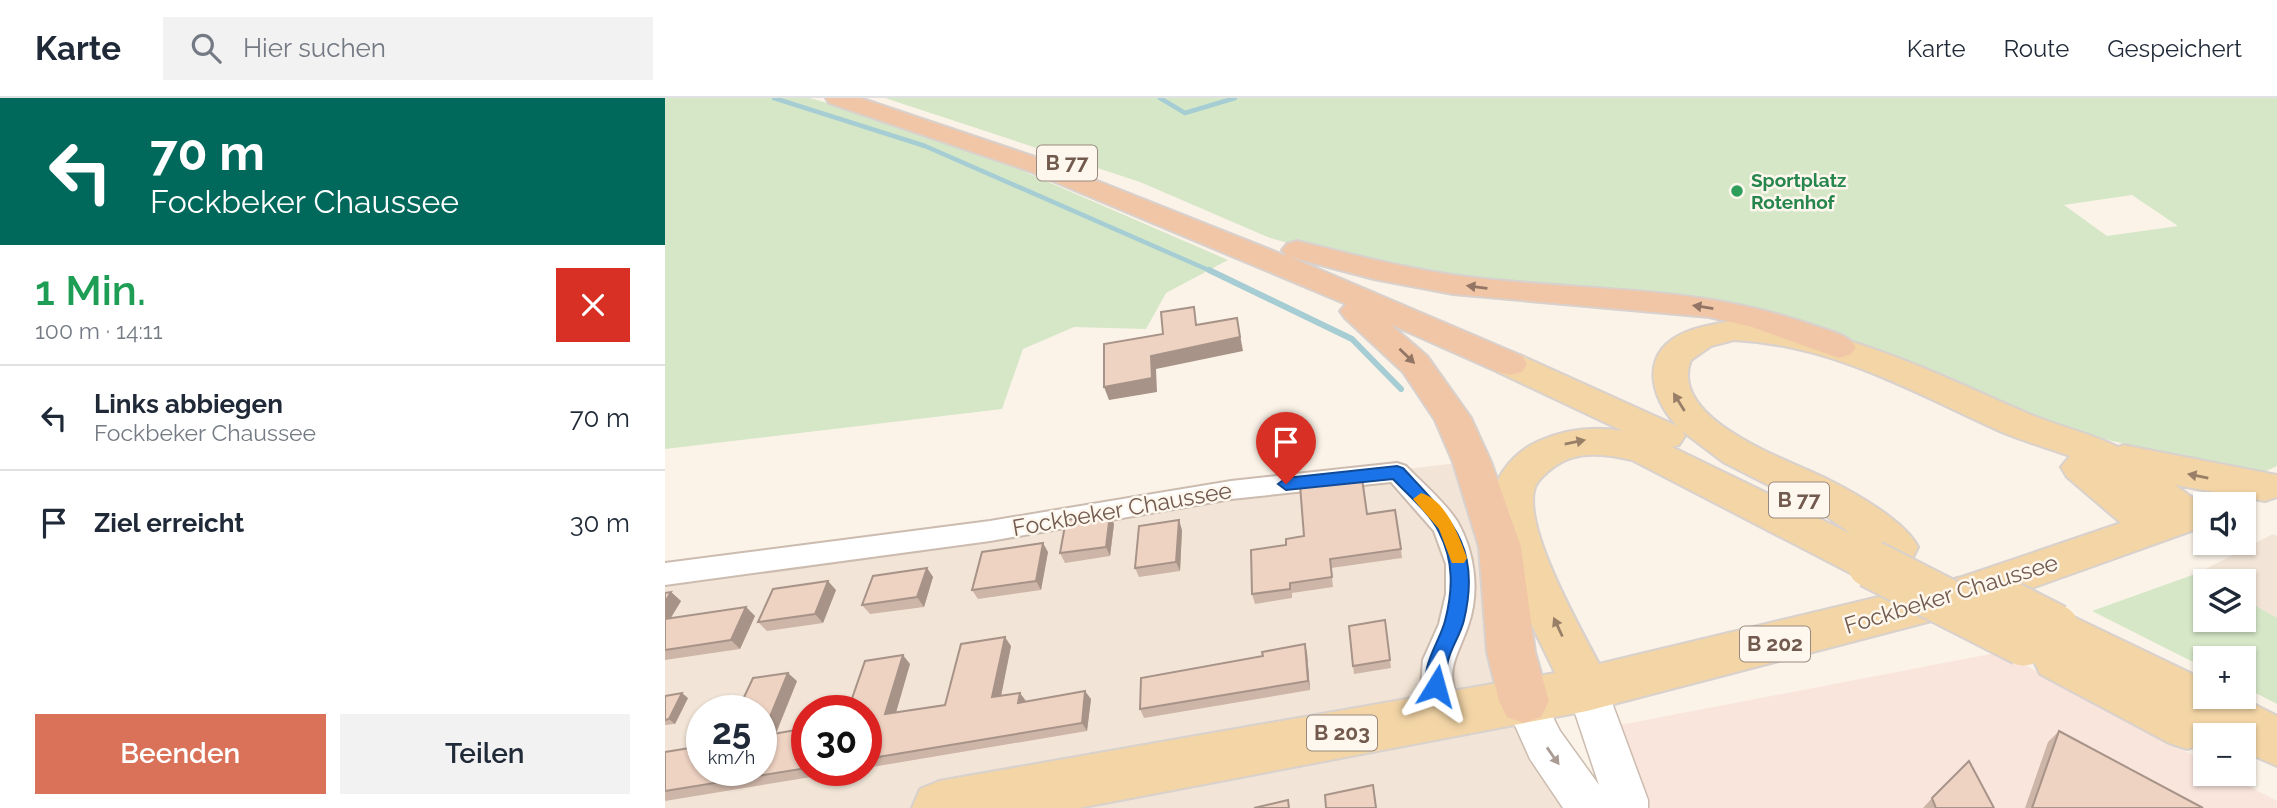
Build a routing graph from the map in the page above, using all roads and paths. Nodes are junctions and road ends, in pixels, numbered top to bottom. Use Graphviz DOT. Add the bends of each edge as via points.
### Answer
graph roads {
  1 [pos="837,98"];
  2 [pos="872,98"];
  3 [pos="1252,246"];
  4 [pos="1839,347"];
  5 [pos="1510,364"];
  6 [pos="2036,432"];
  7 [pos="2091,450"];
  8 [pos="2271,484"];
  9 [pos="2192,514"];
  10 [pos="1891,554"];
  11 [pos="665,575"];
  12 [pos="2039,635"];
  13 [pos="1587,689"];
  14 [pos="1524,701"];
  15 [pos="1445,713"];
  16 [pos="2193,727"];
  17 [pos="2277,742"];
  18 [pos="2256,759"];
  19 [pos="2277,769"];
  20 [pos="939,808"];
  21 [pos="1589,808"];
  22 [pos="1626,808"];
  1 -- 3 [label="highway, B 77"];
  2 -- 3 [label="highway, B 77" via="1062,161"];
  4 -- 3 [label="highway, one-way" via="1787,326 1725,311 1394,276"];
  3 -- 5 [label="highway, B 77" via="1294,270"];
  3 -- 14 [label="highway, one-way" via="1356,311 1415,363 1453,418 1500,547 1511,652"];
  4 -- 6 [label="main road"];
  10 -- 4 [label="main road, one-way" via="1833,501 1701,428 1686,414 1669,380 1675,356 1710,334 1753,330"];
  5 -- 10 [label="main road, B 77" via="1701,452"];
  6 -- 7 [label="main road"];
  6 -- 9 [label="main road"];
  8 -- 7 [label="main road, one-way" via="2175,471"];
  7 -- 9 [label="main road"];
  8 -- 9 [label="main road, Fockbeker Chaussee / B 202"];
  9 -- 13 [label="main road, Fockbeker Chaussee / B 202" via="1962,595"];
  10 -- 12 [label="main road, bridge"];
  13 -- 10 [label="main road, one-way" via="1517,531 1513,499 1518,481 1533,460 1563,445 1614,441 1645,450"];
  11 -- 15 [label="street, Fockbeker Chaussee" via="990,531 1231,490 1397,472 1446,526 1460,564 1454,624 1438,660 1436,686"];
  12 -- 16 [label="main road"];
  12 -- 17 [label="main road"];
  13 -- 14 [label="main road, Fockbeker Chaussee / B 202"];
  13 -- 22 [label="street"];
  14 -- 15 [label="main road, Fockbeker Chaussee / B 203"];
  14 -- 21 [label="street, one-way" via="1545,745"];
  15 -- 20 [label="main road, Fockbeker Chaussee / B 203"];
  18 -- 19 [label="main road"];
}
